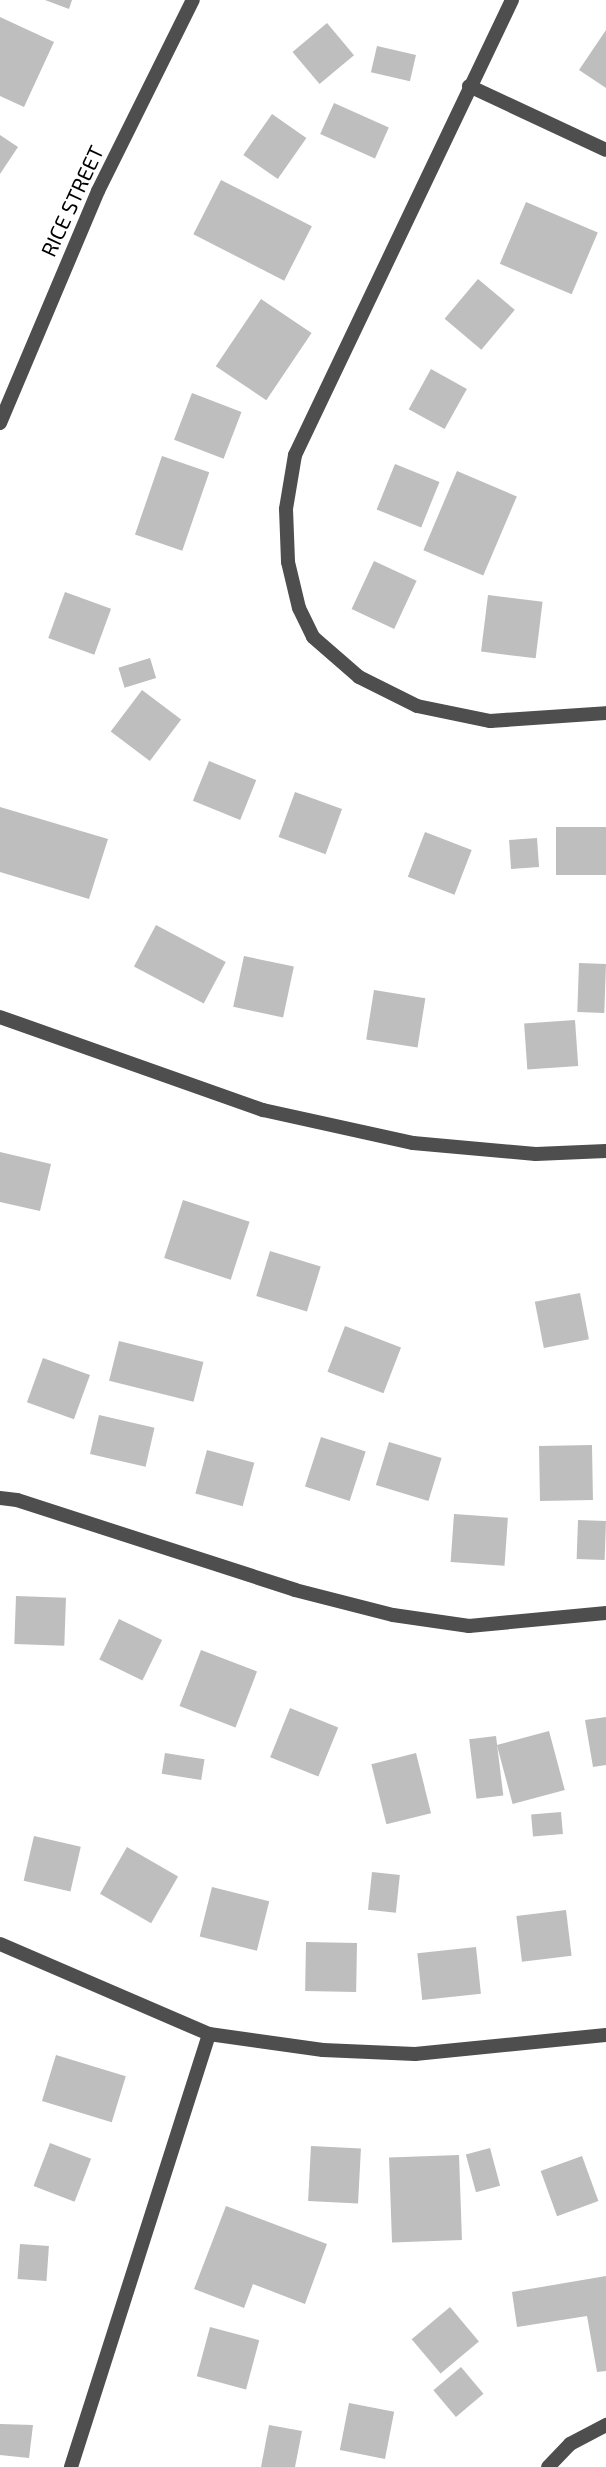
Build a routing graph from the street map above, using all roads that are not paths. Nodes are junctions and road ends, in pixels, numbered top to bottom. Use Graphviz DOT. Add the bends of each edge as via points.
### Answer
graph roads {
  1 [pos="193,0"];
  2 [pos="512,0"];
  3 [pos="469,86"];
  4 [pos="606,150"];
  5 [pos="0,423"];
  6 [pos="606,713"];
  7 [pos="0,1017"];
  8 [pos="606,1151"];
  9 [pos="0,1498"];
  10 [pos="606,1613"];
  11 [pos="0,1944"];
  12 [pos="209,2034"];
  13 [pos="606,2035"];
  14 [pos="606,2425"];
  15 [pos="71,2467"];
  16 [pos="548,2467"];
  1 -- 5 [label="street, RICE STREET" via="98,191"];
  2 -- 3 [label="street"];
  3 -- 4 [label="street"];
  3 -- 6 [label="street" via="295,455 286,509 288,562 299,608 313,636 359,677 417,706 490,721"];
  7 -- 8 [label="street" via="263,1110 413,1143 536,1154"];
  9 -- 10 [label="street" via="295,1590 393,1615 469,1626"];
  11 -- 12 [label="street"];
  12 -- 13 [label="street" via="323,2050 415,2054"];
  12 -- 15 [label="street"];
  14 -- 16 [label="street" via="570,2444"];
}
